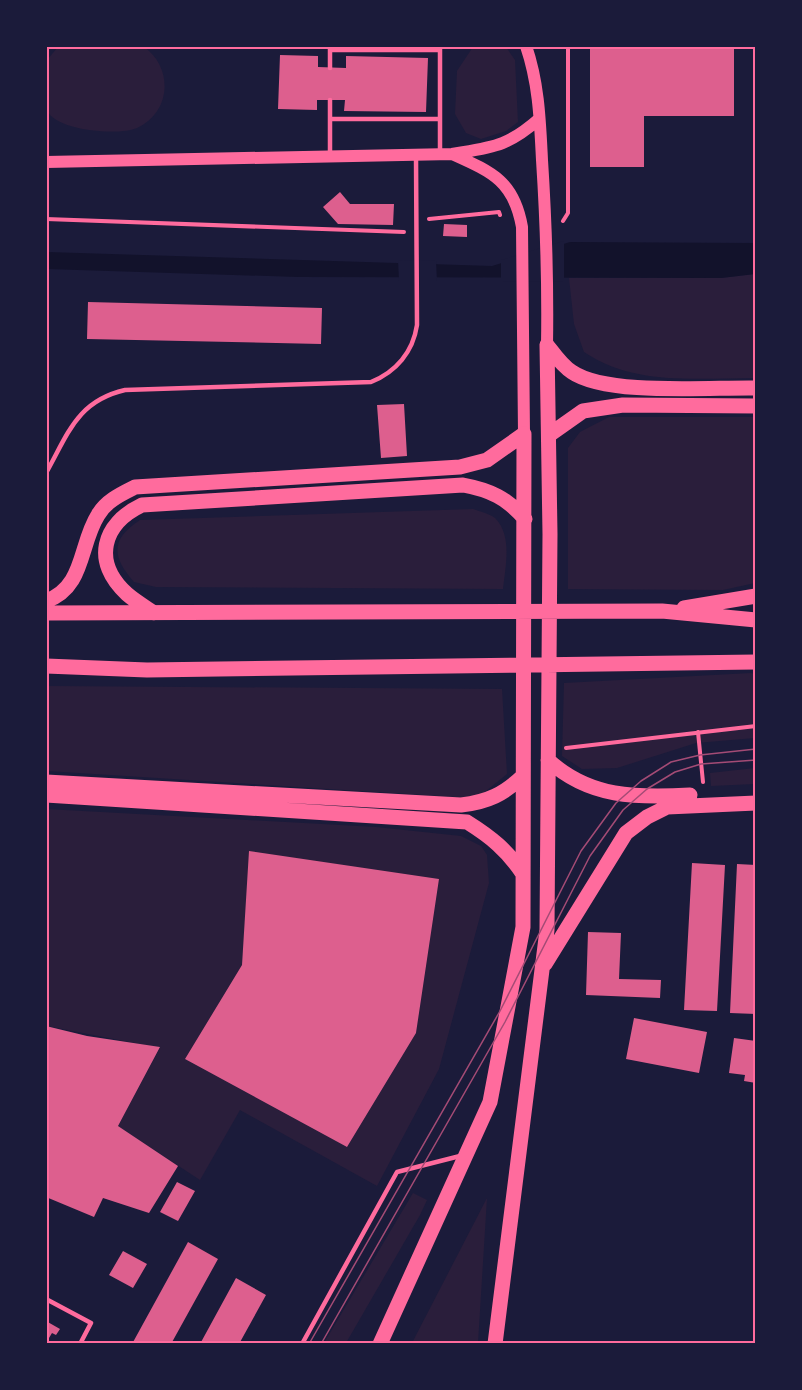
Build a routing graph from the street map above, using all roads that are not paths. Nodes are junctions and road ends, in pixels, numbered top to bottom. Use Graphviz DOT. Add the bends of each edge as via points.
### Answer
graph roads {
  1 [pos="526,46"];
  2 [pos="330,48"];
  3 [pos="440,48"];
  4 [pos="330,68"];
  5 [pos="330,100"];
  6 [pos="330,119"];
  7 [pos="440,119"];
  8 [pos="539,119"];
  9 [pos="416,154"];
  10 [pos="446,154"];
  11 [pos="330,156"];
  12 [pos="46,162"];
  13 [pos="547,345"];
  14 [pos="756,388"];
  15 [pos="756,406"];
  16 [pos="524,434"];
  17 [pos="549,435"];
  18 [pos="46,473"];
  19 [pos="525,526"];
  20 [pos="756,596"];
  21 [pos="46,601"];
  22 [pos="662,611"];
  23 [pos="154,612"];
  24 [pos="46,613"];
  25 [pos="756,620"];
  26 [pos="756,662"];
  27 [pos="46,666"];
  28 [pos="548,760"];
  29 [pos="523,776"];
  30 [pos="46,782"];
  31 [pos="756,793"];
  32 [pos="46,795"];
  33 [pos="756,803"];
  34 [pos="523,874"];
  35 [pos="542,969"];
  36 [pos="466,1155"];
  37 [pos="46,1299"];
  38 [pos="80,1344"];
  39 [pos="302,1344"];
  40 [pos="380,1344"];
  41 [pos="495,1344"];
  1 -- 8 [label="main road" via="536,75"];
  2 -- 3 [label="lane"];
  2 -- 4 [label="lane"];
  3 -- 7 [label="lane"];
  5 -- 6 [label="lane"];
  6 -- 7 [label="lane"];
  6 -- 11 [label="lane"];
  7 -- 10 [label="lane"];
  8 -- 10 [label="main road" via="518,138 498,146"];
  8 -- 13 [label="main road" via="553,227"];
  9 -- 10 [label="main road"];
  9 -- 11 [label="main road"];
  9 -- 18 [label="lane" via="418,309 415,338 399,364 371,382 125,390 108,394 81,412"];
  10 -- 16 [label="main road" via="490,171 504,183 519,208"];
  11 -- 12 [label="main road"];
  13 -- 14 [label="main road" via="570,372 591,382"];
  13 -- 17 [label="main road"];
  15 -- 17 [label="main road" via="623,405 583,411"];
  16 -- 19 [label="main road"];
  16 -- 21 [label="main road" via="487,460 460,467 135,487 114,498 99,513 78,572 69,586"];
  17 -- 28 [label="main road"];
  19 -- 23 [label="main road" via="503,497 463,484 142,505 124,514 113,526 105,548 112,577 127,594"];
  19 -- 29 [label="main road"];
  20 -- 22 [label="main road"];
  22 -- 23 [label="main road"];
  22 -- 25 [label="main road"];
  23 -- 24 [label="main road"];
  26 -- 27 [label="main road" via="147,670"];
  28 -- 31 [label="main road" via="566,777 615,793"];
  28 -- 35 [label="main road" via="547,930"];
  29 -- 30 [label="main road" via="506,792 485,802 461,805"];
  29 -- 34 [label="main road"];
  32 -- 34 [label="main road" via="467,822 509,853"];
  33 -- 35 [label="main road" via="667,807 633,827"];
  34 -- 36 [label="main road" via="523,927 490,1102"];
  35 -- 41 [label="main road"];
  36 -- 39 [label="lane" via="397,1172"];
  36 -- 40 [label="main road"];
  37 -- 38 [label="lane" via="91,1323"];
}
